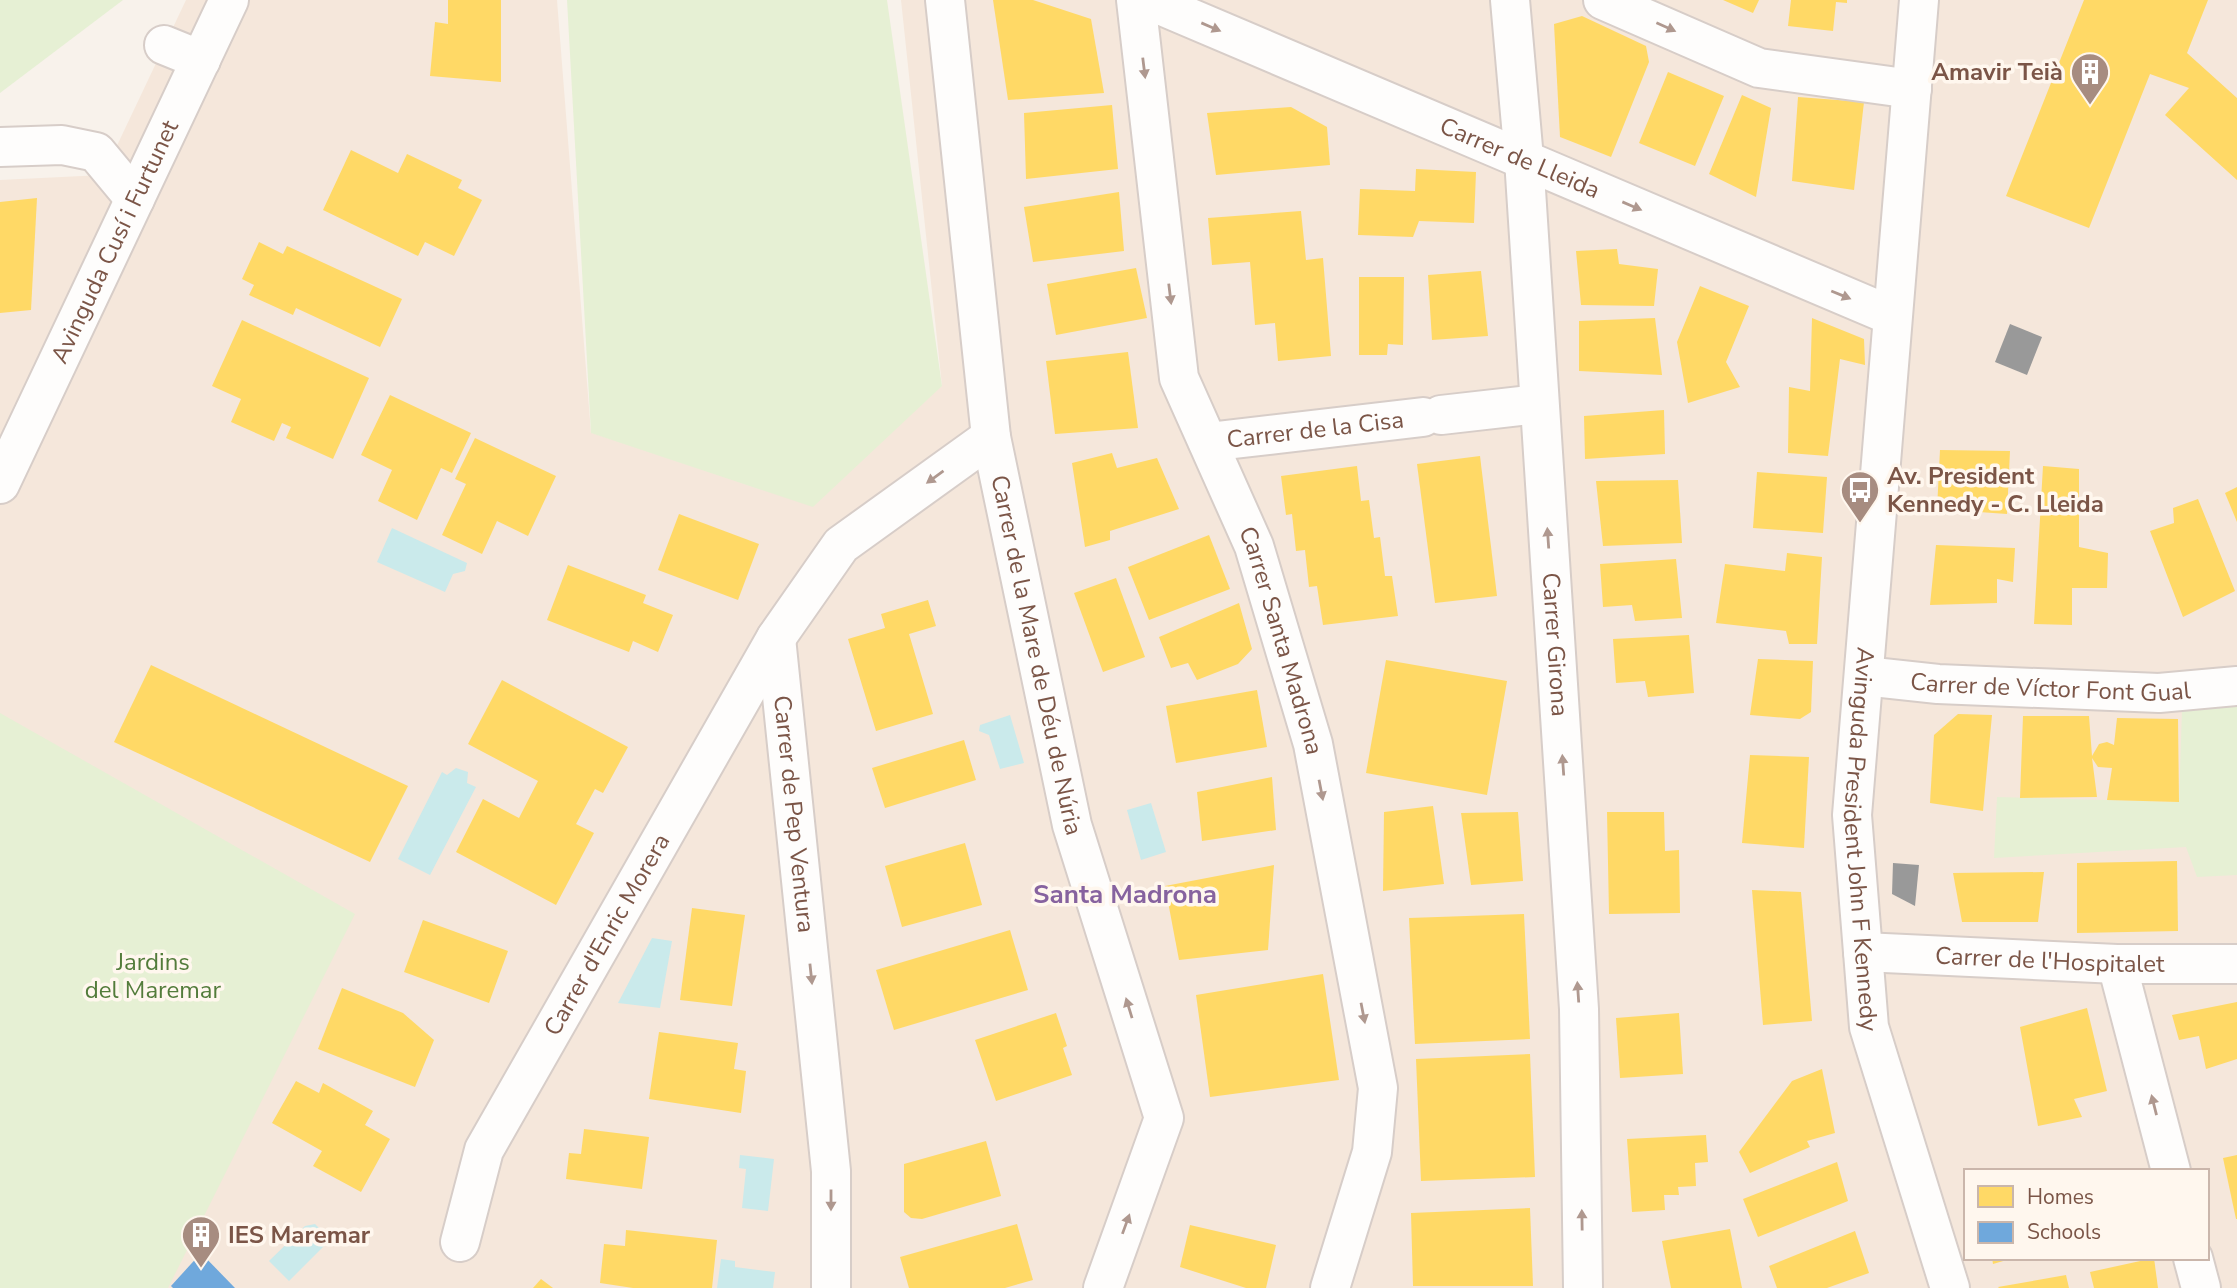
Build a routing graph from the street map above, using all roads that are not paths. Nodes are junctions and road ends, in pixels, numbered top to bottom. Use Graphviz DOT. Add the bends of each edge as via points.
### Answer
graph roads {
  1 [pos="229,0"];
  2 [pos="945,0"];
  3 [pos="1136,0"];
  4 [pos="1148,0"];
  5 [pos="1510,0"];
  6 [pos="1604,0"];
  7 [pos="1919,0"];
  8 [pos="164,45"];
  9 [pos="201,60"];
  10 [pos="1912,89"];
  11 [pos="0,147"];
  12 [pos="1524,159"];
  13 [pos="135,199"];
  14 [pos="1892,316"];
  15 [pos="1539,404"];
  16 [pos="990,437"];
  17 [pos="1208,442"];
  18 [pos="5,465"];
  19 [pos="776,638"];
  20 [pos="1864,676"];
  21 [pos="2237,686"];
  22 [pos="1863,952"];
  23 [pos="2117,964"];
  24 [pos="2237,964"];
  25 [pos="2170,1169"];
  26 [pos="460,1242"];
  27 [pos="2194,1260"];
  28 [pos="831,1288"];
  29 [pos="1102,1288"];
  30 [pos="1330,1288"];
  31 [pos="1583,1288"];
  32 [pos="1950,1288"];
  33 [pos="2201,1288"];
  1 -- 9 [label="street, Avinguda Cusí i Furtunet"];
  2 -- 16 [label="street, Carrer de la Mare de Déu de Núria"];
  3 -- 17 [label="street, Carrer Santa Madrona, one-way" via="1179,378"];
  4 -- 12 [label="street, Carrer de Lleida, one-way"];
  5 -- 12 [label="street, Carrer Girona"];
  6 -- 10 [label="street, one-way" via="1759,68"];
  7 -- 10 [label="street, Avinguda President John F Kennedy"];
  8 -- 9 [label="street"];
  9 -- 13 [label="street, Avinguda Cusí i Furtunet"];
  10 -- 14 [label="street, Avinguda President John F Kennedy"];
  11 -- 13 [label="street" via="62,145 96,152"];
  12 -- 14 [label="street, Carrer de Lleida, one-way"];
  12 -- 15 [label="street, Carrer Girona"];
  13 -- 18 [label="street, Avinguda Cusí i Furtunet"];
  14 -- 20 [label="street, Avinguda President John F Kennedy"];
  15 -- 17 [label="street, Carrer de la Cisa"];
  31 -- 15 [label="street, Carrer Girona, one-way" via="1579,1009"];
  16 -- 19 [label="street, one-way" via="841,545"];
  29 -- 16 [label="street, Carrer de la Mare de Déu de Núria, one-way" via="1164,1118 1072,825"];
  17 -- 30 [label="street, Carrer Santa Madrona, one-way" via="1254,546 1313,744 1378,1088 1372,1152"];
  19 -- 26 [label="street, Carrer d'Enric Morera" via="484,1150"];
  19 -- 28 [label="street, Carrer de Pep Ventura, one-way" via="831,1171"];
  20 -- 21 [label="street, Carrer de Víctor Font Gual" via="1938,684 2159,693"];
  20 -- 22 [label="street, Avinguda President John F Kennedy" via="1852,815"];
  22 -- 23 [label="street, Carrer de l'Hospitalet"];
  22 -- 32 [label="street, Avinguda President John F Kennedy" via="1868,1027"];
  23 -- 24 [label="street, Carrer de l'Hospitalet"];
  25 -- 23 [label="street, one-way"];
  27 -- 33 [label="street"];
}
